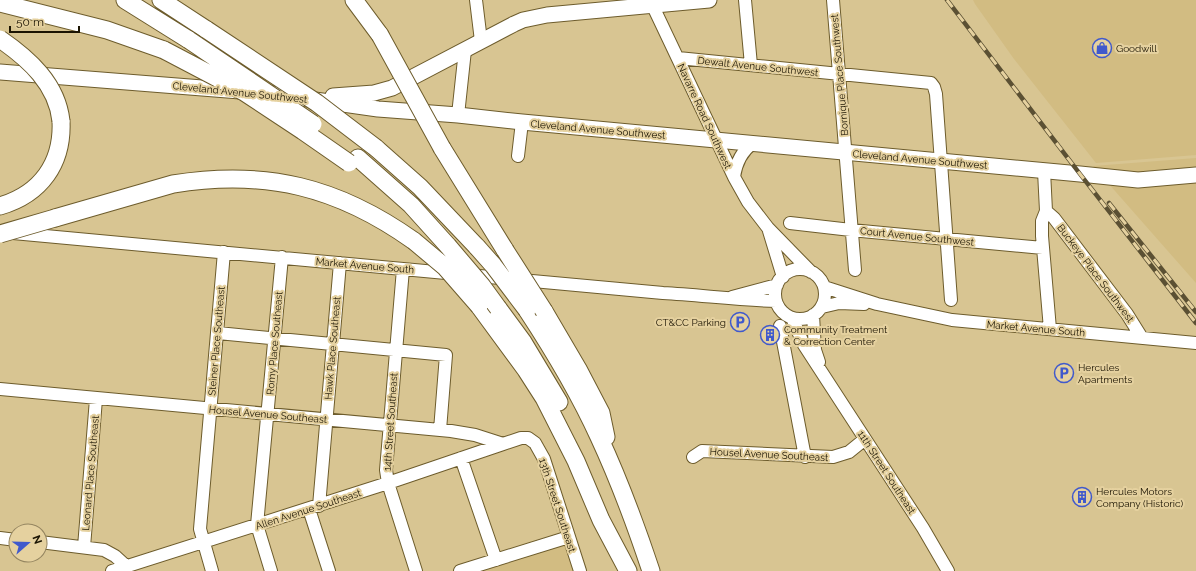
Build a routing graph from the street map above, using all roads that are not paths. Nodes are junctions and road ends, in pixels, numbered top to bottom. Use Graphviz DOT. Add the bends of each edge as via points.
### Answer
graph roads {
  1 [pos="125,0"];
  2 [pos="161,0"];
  3 [pos="354,0"];
  4 [pos="366,0"];
  5 [pos="476,0"];
  6 [pos="709,0"];
  7 [pos="745,0"];
  8 [pos="833,0"];
  9 [pos="689,1"];
  10 [pos="651,2"];
  11 [pos="6,4"];
  12 [pos="380,35"];
  13 [pos="0,39"];
  14 [pos="481,41"];
  15 [pos="465,50"];
  16 [pos="678,58"];
  17 [pos="751,66"];
  18 [pos="0,72"];
  19 [pos="839,74"];
  20 [pos="282,95"];
  21 [pos="458,115"];
  22 [pos="522,122"];
  23 [pos="716,140"];
  24 [pos="753,143"];
  25 [pos="845,152"];
  26 [pos="518,156"];
  27 [pos="354,160"];
  28 [pos="941,161"];
  29 [pos="1044,171"];
  30 [pos="1196,175"];
  31 [pos="734,177"];
  32 [pos="0,206"];
  33 [pos="1046,211"];
  34 [pos="790,223"];
  35 [pos="768,228"];
  36 [pos="851,230"];
  37 [pos="0,233"];
  38 [pos="946,239"];
  39 [pos="1043,248"];
  40 [pos="224,252"];
  41 [pos="282,257"];
  42 [pos="340,263"];
  43 [pos="403,269"];
  44 [pos="855,270"];
  45 [pos="811,272"];
  46 [pos="780,281"];
  47 [pos="824,287"];
  48 [pos="729,298"];
  49 [pos="951,300"];
  50 [pos="776,301"];
  51 [pos="877,304"];
  52 [pos="817,311"];
  53 [pos="792,318"];
  54 [pos="780,326"];
  55 [pos="1050,329"];
  56 [pos="218,332"];
  57 [pos="274,338"];
  58 [pos="1142,338"];
  59 [pos="1196,343"];
  60 [pos="332,344"];
  61 [pos="396,350"];
  62 [pos="823,374"];
  63 [pos="0,389"];
  64 [pos="96,399"];
  65 [pos="210,409"];
  66 [pos="267,414"];
  67 [pos="326,420"];
  68 [pos="389,425"];
  69 [pos="440,430"];
  70 [pos="865,439"];
  71 [pos="503,444"];
  72 [pos="693,457"];
  73 [pos="805,457"];
  74 [pos="461,458"];
  75 [pos="611,465"];
  76 [pos="388,483"];
  77 [pos="314,507"];
  78 [pos="257,525"];
  79 [pos="569,537"];
  80 [pos="203,542"];
  81 [pos="48,543"];
  82 [pos="84,547"];
  83 [pos="496,560"];
  84 [pos="127,566"];
  85 [pos="651,570"];
  86 [pos="112,571"];
  87 [pos="212,571"];
  88 [pos="271,571"];
  89 [pos="329,571"];
  90 [pos="416,571"];
  91 [pos="460,571"];
  92 [pos="580,571"];
  93 [pos="629,571"];
  94 [pos="948,571"];
  1 -- 27 [label="highway, bridge" via="293,109"];
  2 -- 75 [label="highway, bridge" via="317,103 376,148 426,193 497,270 527,310 573,385"];
  3 -- 12 [label="highway"];
  4 -- 12 [label="highway"];
  5 -- 14 [label="street"];
  6 -- 9 [label="main road"];
  7 -- 17 [label="street"];
  8 -- 19 [label="street, Bornique Place Southwest"];
  9 -- 10 [label="main road"];
  10 -- 14 [label="main road" via="534,17"];
  10 -- 16 [label="street, Navarre Road Southwest"];
  11 -- 27 [label="highway, bridge" via="107,30 164,50 244,92"];
  12 -- 75 [label="highway, bridge" via="442,148 578,369 601,413"];
  13 -- 32 [label="highway, bridge" via="31,64 49,85 58,104 62,130 56,158 42,181 28,193"];
  14 -- 15 [label="main road"];
  15 -- 20 [label="main road" via="392,88 374,93 332,96"];
  15 -- 21 [label="street"];
  16 -- 17 [label="street, Dewalt Avenue Southwest"];
  16 -- 23 [label="street, Navarre Road Southwest"];
  17 -- 19 [label="street, Dewalt Avenue Southwest"];
  18 -- 20 [label="main road, Cleveland Avenue Southwest"];
  19 -- 25 [label="street, Bornique Place Southwest"];
  19 -- 28 [label="street, Dewalt Avenue Southwest" via="927,82 933,85 936,94"];
  20 -- 21 [label="main road, Cleveland Avenue Southwest" via="352,106"];
  21 -- 22 [label="main road, Cleveland Avenue Southwest"];
  22 -- 23 [label="main road, Cleveland Avenue Southwest"];
  22 -- 26 [label="street"];
  23 -- 24 [label="main road, Cleveland Avenue Southwest"];
  23 -- 31 [label="street, Navarre Road Southwest"];
  24 -- 25 [label="main road, Cleveland Avenue Southwest"];
  24 -- 31 [label="street" via="740,157"];
  25 -- 28 [label="main road, Cleveland Avenue Southwest"];
  25 -- 36 [label="street, Bornique Place Southwest"];
  27 -- 93 [label="highway, bridge" via="407,211 433,229 482,286 536,363 577,438"];
  28 -- 29 [label="main road, Cleveland Avenue Southwest"];
  28 -- 38 [label="street"];
  29 -- 30 [label="main road, Cleveland Avenue Southwest" via="1138,180"];
  29 -- 33 [label="street"];
  31 -- 35 [label="street, Navarre Road Southwest" via="748,202"];
  33 -- 39 [label="street" via="1042,221"];
  33 -- 58 [label="street, Buckeye Place Southwest" via="1092,267"];
  34 -- 36 [label="street, Court Avenue Southwest"];
  35 -- 45 [label="street, Navarre Road Southwest"];
  35 -- 46 [label="street, Navarre Road Southwest"];
  36 -- 38 [label="street, Court Avenue Southwest"];
  36 -- 44 [label="street, Bornique Place Southwest"];
  37 -- 40 [label="street, Market Avenue South"];
  37 -- 93 [label="highway, bridge" via="173,184 192,181 266,181 299,186 362,208 414,241 445,267 506,342 544,398 576,461 601,520"];
  38 -- 39 [label="street, Court Avenue Southwest"];
  38 -- 49 [label="street"];
  39 -- 55 [label="street"];
  40 -- 41 [label="street, Market Avenue South"];
  40 -- 56 [label="street, Steiner Place Southeast"];
  41 -- 42 [label="street, Market Avenue South"];
  41 -- 57 [label="street, Romy Place Southeast"];
  42 -- 43 [label="street, Market Avenue South"];
  42 -- 60 [label="street, Hawk Place Southeast"];
  43 -- 48 [label="street, Market Avenue South"];
  43 -- 61 [label="street, 14th Street Southeast"];
  45 -- 46 [label="street" via="795,270 787,273"];
  45 -- 47 [label="street" via="818,276"];
  46 -- 48 [label="street, Market Avenue South"];
  46 -- 50 [label="street" via="775,293"];
  47 -- 51 [label="street, Market Avenue South"];
  47 -- 52 [label="street" via="825,299"];
  48 -- 50 [label="street, Market Avenue South"];
  50 -- 53 [label="street" via="785,314"];
  51 -- 52 [label="street, Market Avenue South" via="839,303"];
  51 -- 55 [label="street, Market Avenue South" via="952,320"];
  52 -- 53 [label="street" via="809,318"];
  52 -- 62 [label="street, 11th Street Southeast" via="816,350"];
  53 -- 62 [label="street, 11th Street Southeast" via="804,345"];
  54 -- 73 [label="street"];
  55 -- 58 [label="street, Market Avenue South"];
  56 -- 57 [label="street"];
  56 -- 65 [label="street, Steiner Place Southeast"];
  57 -- 60 [label="street"];
  57 -- 66 [label="street, Romy Place Southeast"];
  58 -- 59 [label="street, Market Avenue South"];
  60 -- 61 [label="street"];
  60 -- 67 [label="street, Hawk Place Southeast"];
  61 -- 68 [label="street, 14th Street Southeast"];
  61 -- 69 [label="street" via="446,354"];
  62 -- 70 [label="street, 11th Street Southeast"];
  63 -- 64 [label="street, Housel Avenue Southeast"];
  64 -- 65 [label="street, Housel Avenue Southeast"];
  64 -- 82 [label="street, Leonard Place Southeast"];
  65 -- 66 [label="street, Housel Avenue Southeast"];
  65 -- 80 [label="street, Steiner Place Southeast" via="200,529"];
  66 -- 67 [label="street, Housel Avenue Southeast"];
  66 -- 78 [label="street, Romy Place Southeast"];
  67 -- 68 [label="street, Housel Avenue Southeast"];
  67 -- 77 [label="street, Hawk Place Southeast"];
  68 -- 69 [label="street, Housel Avenue Southeast"];
  68 -- 76 [label="street, 14th Street Southeast" via="386,467"];
  69 -- 71 [label="street, Housel Avenue Southeast" via="472,434"];
  70 -- 73 [label="street, Housel Avenue Southeast" via="851,451 833,458"];
  70 -- 94 [label="street, 11th Street Southeast"];
  71 -- 74 [label="street, Allen Avenue Southeast"];
  71 -- 79 [label="street, 13th Street Southeast" via="523,438 533,441 539,448"];
  72 -- 73 [label="street, Housel Avenue Southeast" via="702,451"];
  74 -- 76 [label="street, Allen Avenue Southeast"];
  74 -- 83 [label="street"];
  75 -- 85 [label="highway"];
  76 -- 77 [label="street, Allen Avenue Southeast"];
  76 -- 90 [label="street, 14th Street Southeast"];
  77 -- 78 [label="street, Allen Avenue Southeast"];
  77 -- 89 [label="street, Hawk Place Southeast"];
  78 -- 80 [label="street, Allen Avenue Southeast"];
  78 -- 88 [label="street"];
  79 -- 83 [label="street"];
  79 -- 92 [label="street, 13th Street Southeast"];
  80 -- 84 [label="street, Allen Avenue Southeast"];
  80 -- 87 [label="street, Steiner Place Southeast"];
  81 -- 82 [label="street"];
  82 -- 84 [label="street" via="112,553"];
  83 -- 91 [label="street"];
  84 -- 86 [label="street, Allen Avenue Southeast"];
}
